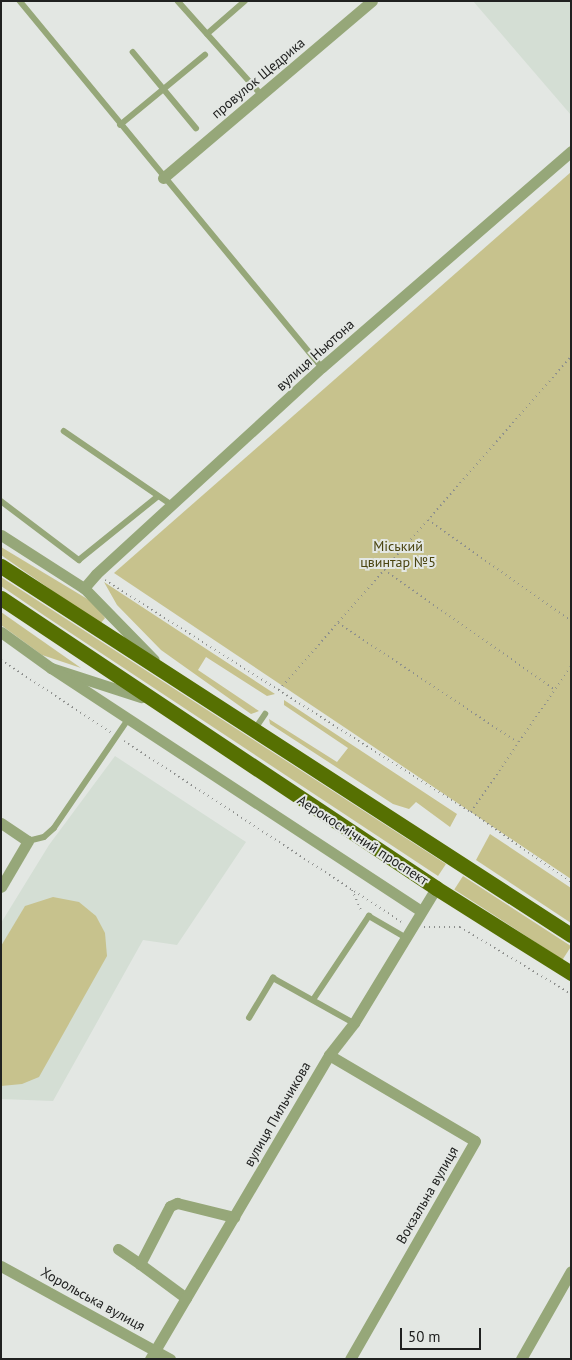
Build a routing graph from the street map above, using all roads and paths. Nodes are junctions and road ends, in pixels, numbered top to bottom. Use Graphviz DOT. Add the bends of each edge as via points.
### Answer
graph roads {
  1 [pos="20,1"];
  2 [pos="178,1"];
  3 [pos="245,1"];
  4 [pos="372,1"];
  5 [pos="207,34"];
  6 [pos="133,52"];
  7 [pos="205,55"];
  8 [pos="164,89"];
  9 [pos="262,95"];
  10 [pos="120,125"];
  11 [pos="196,128"];
  12 [pos="571,151"];
  13 [pos="163,178"];
  14 [pos="571,356"];
  15 [pos="322,367"];
  16 [pos="64,431"];
  17 [pos="157,498"];
  18 [pos="1,501"];
  19 [pos="172,505"];
  20 [pos="428,520"];
  21 [pos="1,535"];
  22 [pos="1,566"];
  23 [pos="384,570"];
  24 [pos="104,578"];
  25 [pos="84,588"];
  26 [pos="1,598"];
  27 [pos="571,621"];
  28 [pos="338,623"];
  29 [pos="1,632"];
  30 [pos="1,660"];
  31 [pos="571,666"];
  32 [pos="51,668"];
  33 [pos="170,677"];
  34 [pos="554,689"];
  35 [pos="279,690"];
  36 [pos="156,703"];
  37 [pos="265,714"];
  38 [pos="128,721"];
  39 [pos="253,730"];
  40 [pos="118,736"];
  41 [pos="516,742"];
  42 [pos="471,812"];
  43 [pos="1,824"];
  44 [pos="28,841"];
  45 [pos="571,882"];
  46 [pos="1,887"];
  47 [pos="436,888"];
  48 [pos="352,890"];
  49 [pos="359,910"];
  50 [pos="421,911"];
  51 [pos="408,932"];
  52 [pos="571,935"];
  53 [pos="571,973"];
  54 [pos="571,994"];
  55 [pos="313,1000"];
  56 [pos="249,1018"];
  57 [pos="354,1022"];
  58 [pos="329,1055"];
  59 [pos="234,1217"];
  60 [pos="118,1249"];
  61 [pos="140,1264"];
  62 [pos="1,1266"];
  63 [pos="571,1271"];
  64 [pos="186,1298"];
  65 [pos="153,1354"];
  66 [pos="170,1359"];
  67 [pos="350,1359"];
  68 [pos="520,1359"];
  1 -- 10 [label="lane"];
  2 -- 5 [label="lane"];
  3 -- 5 [label="lane"];
  4 -- 9 [label="street, провулок Щедрика"];
  5 -- 9 [label="lane"];
  6 -- 8 [label="lane"];
  7 -- 8 [label="lane"];
  8 -- 10 [label="lane"];
  8 -- 11 [label="lane"];
  9 -- 13 [label="street, провулок Щедрика"];
  10 -- 13 [label="lane"];
  12 -- 15 [label="street, вулиця Ньютона"];
  13 -- 15 [label="lane"];
  14 -- 20 [label="path"];
  15 -- 19 [label="street, вулиця Ньютона"];
  16 -- 17 [label="lane"];
  17 -- 18 [label="lane" via="80,560"];
  17 -- 19 [label="lane"];
  19 -- 25 [label="street, вулиця Ньютона"];
  20 -- 23 [label="path"];
  20 -- 27 [label="path"];
  21 -- 25 [label="street"];
  22 -- 33 [label="main road"];
  23 -- 28 [label="path"];
  23 -- 34 [label="path"];
  24 -- 35 [label="path"];
  25 -- 33 [label="street"];
  26 -- 36 [label="main road, Аерокосмічний проспект"];
  28 -- 35 [label="path"];
  28 -- 41 [label="path"];
  29 -- 32 [label="street, Аерокосмічний проспект"];
  30 -- 40 [label="path"];
  31 -- 34 [label="path"];
  32 -- 36 [label="street, Аерокосмічний проспект" via="117,687"];
  32 -- 38 [label="street, Аерокосмічний проспект"];
  33 -- 39 [label="main road"];
  34 -- 41 [label="path"];
  35 -- 42 [label="path"];
  36 -- 47 [label="main road, Аерокосмічний проспект"];
  37 -- 39 [label="lane"];
  38 -- 40 [label="lane"];
  38 -- 50 [label="street, Аерокосмічний проспект"];
  39 -- 52 [label="main road"];
  40 -- 44 [label="lane" via="54,828 44,837"];
  40 -- 48 [label="path"];
  41 -- 42 [label="path"];
  42 -- 45 [label="path"];
  43 -- 44 [label="street"];
  44 -- 46 [label="street"];
  47 -- 50 [label="street, вулиця Пильчикова"];
  47 -- 53 [label="main road, Аерокосмічний проспект"];
  48 -- 49 [label="path"];
  48 -- 51 [label="path"];
  50 -- 51 [label="street, вулиця Пильчикова"];
  51 -- 54 [label="path" via="460,927"];
  51 -- 55 [label="lane" via="369,916"];
  51 -- 57 [label="street, вулиця Пильчикова"];
  55 -- 56 [label="lane" via="273,978"];
  55 -- 57 [label="lane"];
  57 -- 58 [label="street, вулиця Пильчикова"];
  58 -- 59 [label="street, вулиця Пильчикова"];
  58 -- 67 [label="street, Вокзальна вулиця" via="475,1141"];
  59 -- 61 [label="street" via="178,1203 170,1206"];
  59 -- 64 [label="street, вулиця Пильчикова"];
  60 -- 61 [label="street"];
  61 -- 64 [label="street"];
  62 -- 65 [label="street, Хорольська вулиця"];
  63 -- 68 [label="street"];
  64 -- 65 [label="street, вулиця Пильчикова"];
  65 -- 66 [label="street, Хорольська вулиця"];
}
